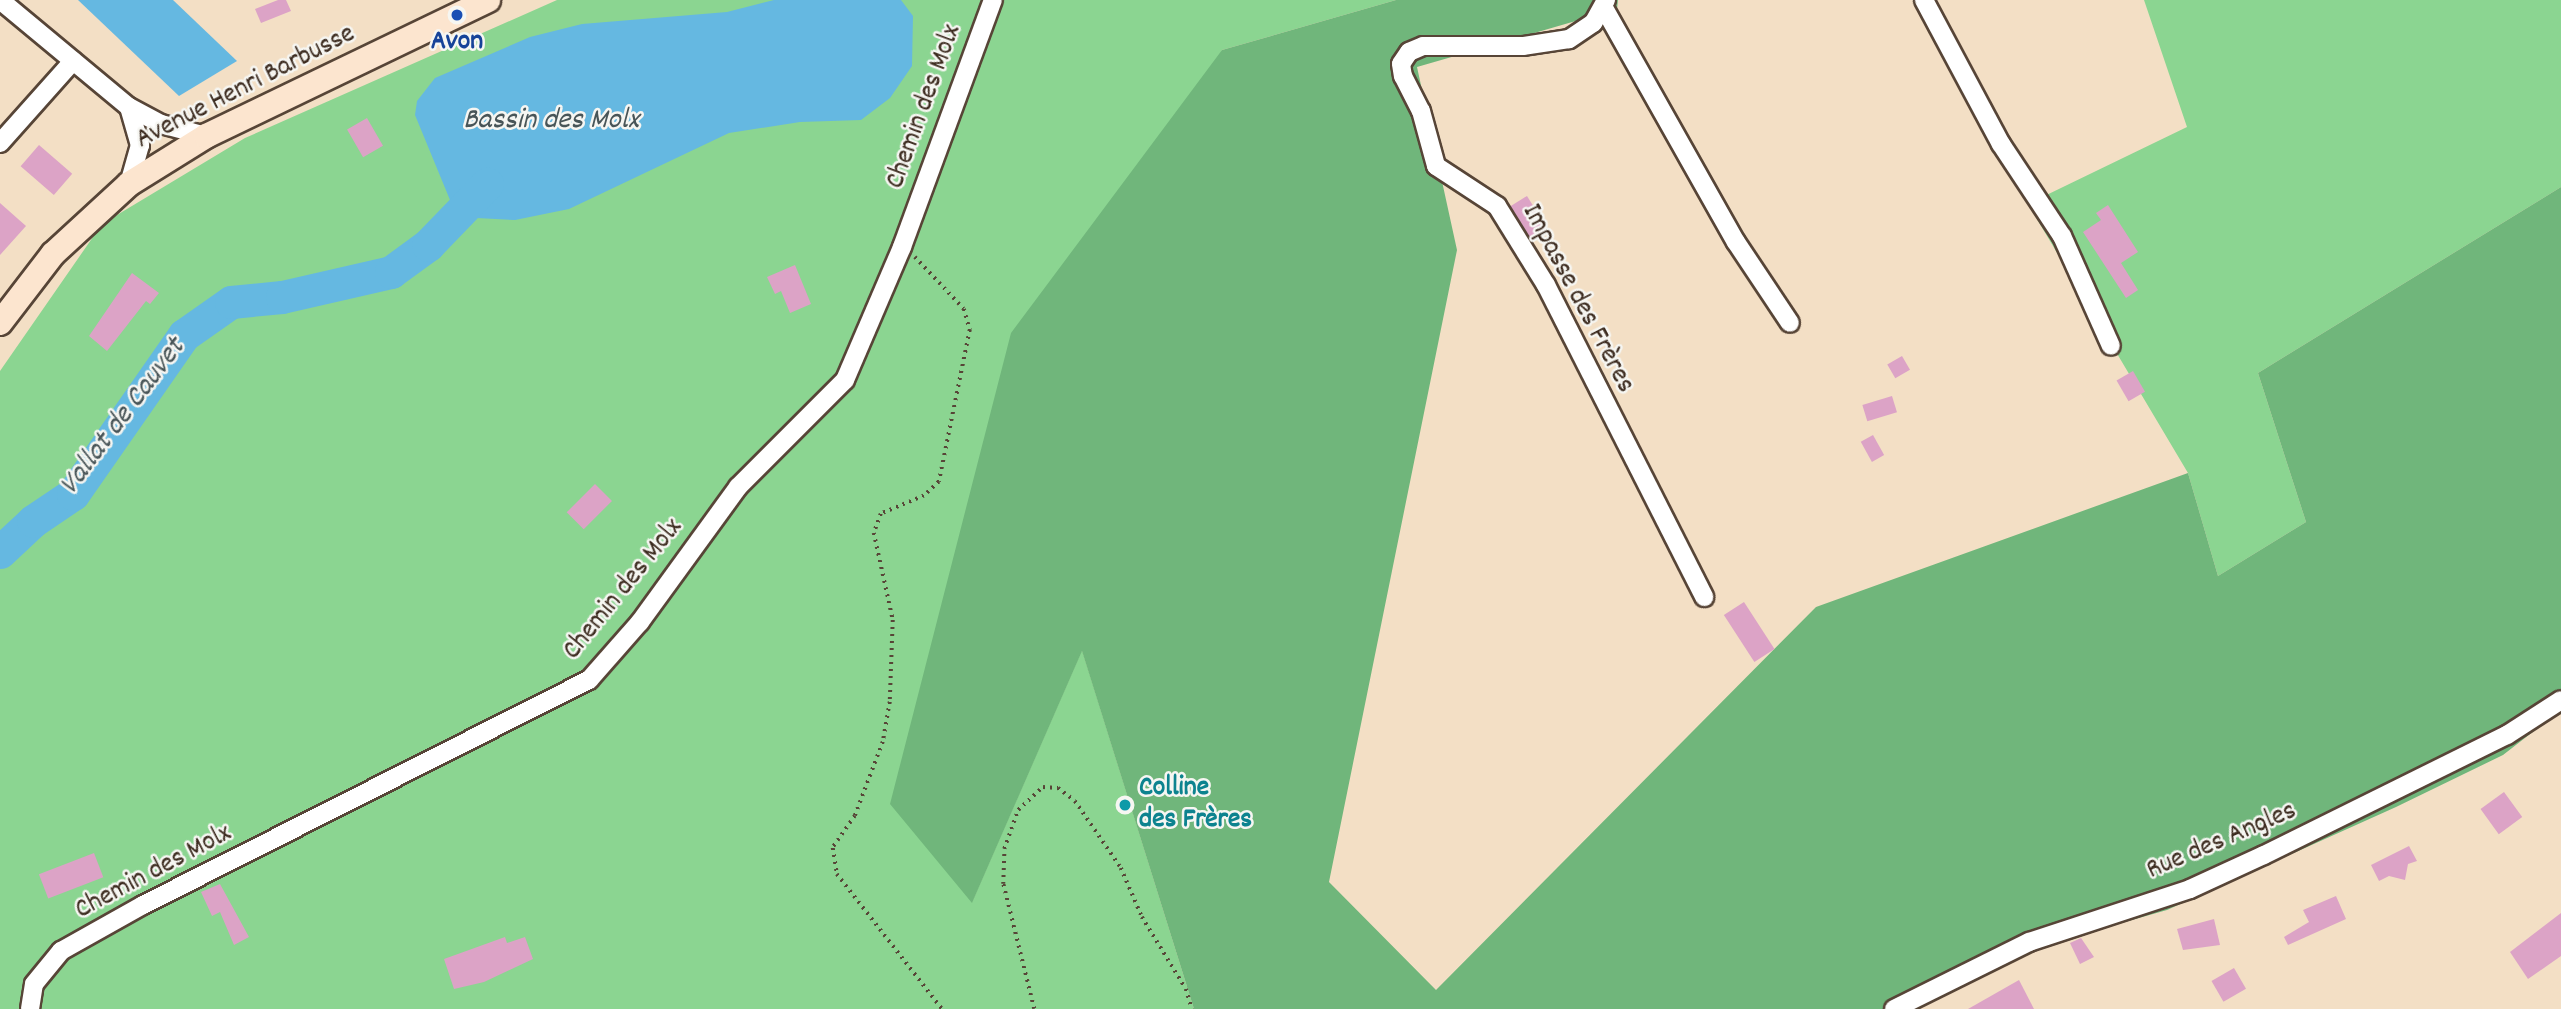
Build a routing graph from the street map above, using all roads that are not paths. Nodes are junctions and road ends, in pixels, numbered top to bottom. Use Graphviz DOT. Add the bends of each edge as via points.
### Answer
graph roads {
  1 [pos="0,0"];
  2 [pos="488,0"];
  3 [pos="993,0"];
  4 [pos="1924,0"];
  5 [pos="1605,4"];
  6 [pos="73,61"];
  7 [pos="129,107"];
  8 [pos="206,136"];
  9 [pos="0,143"];
  10 [pos="129,184"];
  11 [pos="0,323"];
  12 [pos="1790,324"];
  13 [pos="2111,346"];
  14 [pos="1704,597"];
  15 [pos="2561,700"];
  16 [pos="30,1009"];
  17 [pos="1894,1009"];
  1 -- 6 [label="street"];
  2 -- 8 [label="main road, Avenue Henri Barbusse"];
  3 -- 16 [label="street, Chemin des Molx" via="902,247 845,380 738,487 640,622 589,680 61,951 34,984"];
  4 -- 13 [label="street" via="2001,144 2062,236"];
  5 -- 12 [label="street" via="1736,242"];
  5 -- 14 [label="street, Impasse des Frères" via="1593,23 1569,38 1523,46 1423,46 1409,52 1401,64 1403,76 1421,111 1436,166 1497,206 1546,285"];
  6 -- 7 [label="street"];
  6 -- 9 [label="street"];
  7 -- 8 [label="street" via="161,124"];
  7 -- 10 [label="street" via="140,145"];
  8 -- 10 [label="main road, Avenue Henri Barbusse"];
  10 -- 11 [label="main road, Avenue Henri Barbusse" via="53,254"];
  15 -- 17 [label="street, Rue des Angles" via="2507,735 2264,855 2190,888 2039,937"];
}
